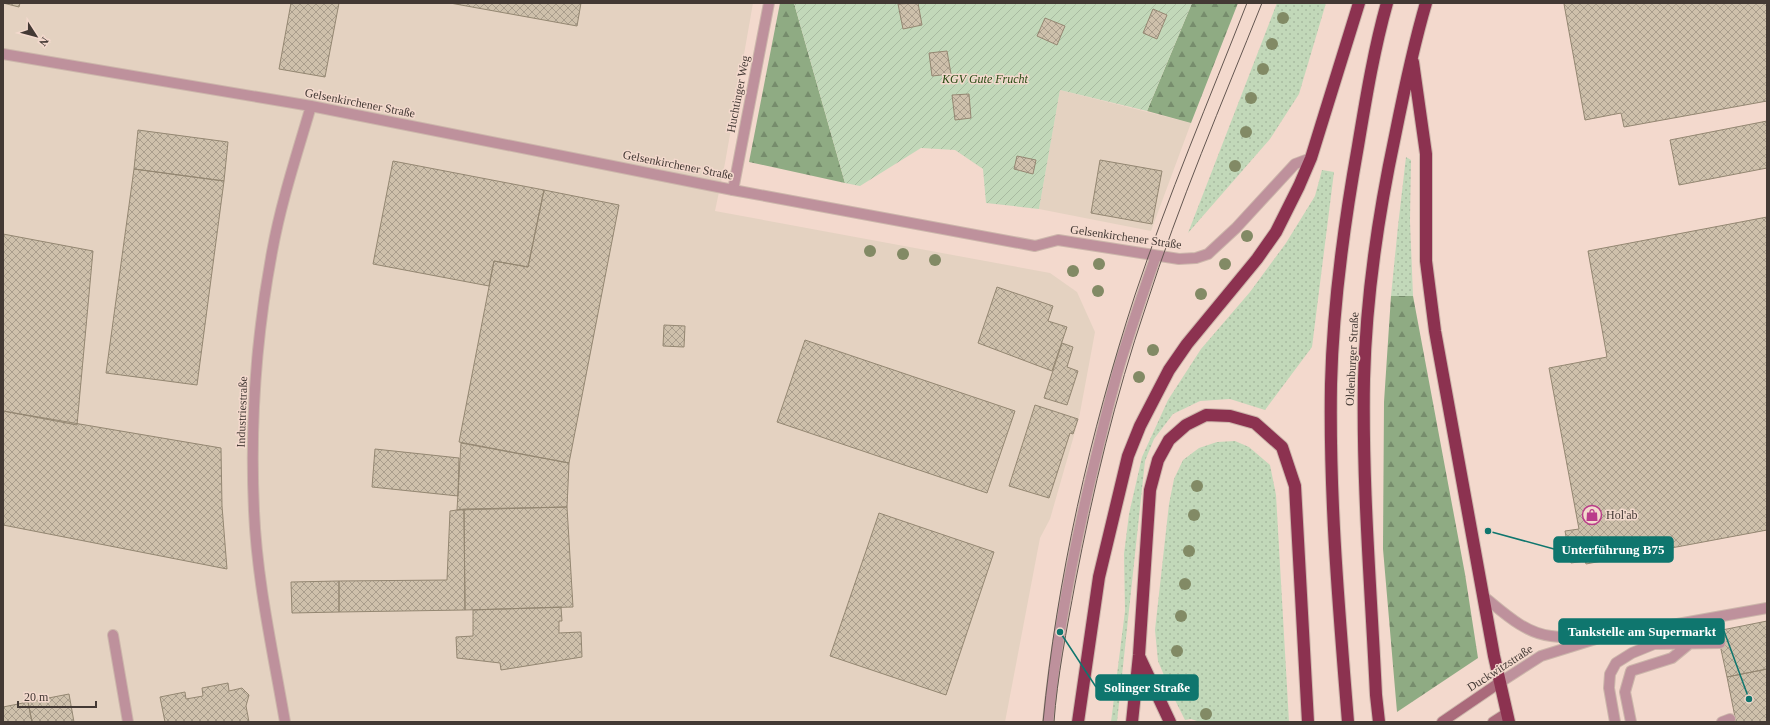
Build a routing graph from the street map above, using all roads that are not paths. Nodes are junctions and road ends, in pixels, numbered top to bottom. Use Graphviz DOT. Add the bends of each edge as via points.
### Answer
graph roads {
  1 [pos="769,3"];
  2 [pos="1359,3"];
  3 [pos="1387,3"];
  4 [pos="1426,3"];
  5 [pos="1412,52"];
  6 [pos="3,54"];
  7 [pos="311,106"];
  8 [pos="1311,158"];
  9 [pos="733,190"];
  10 [pos="1156,256"];
  11 [pos="1483,596"];
  12 [pos="1767,608"];
  13 [pos="1690,622"];
  14 [pos="1667,626"];
  15 [pos="113,635"];
  16 [pos="1599,638"];
  17 [pos="1720,643"];
  18 [pos="1654,644"];
  19 [pos="1689,644"];
  20 [pos="1139,655"];
  21 [pos="1499,683"];
  22 [pos="1508,718"];
  23 [pos="1348,719"];
  24 [pos="128,722"];
  25 [pos="285,722"];
  26 [pos="1048,722"];
  27 [pos="1078,722"];
  28 [pos="1132,722"];
  29 [pos="1170,722"];
  30 [pos="1308,722"];
  31 [pos="1379,722"];
  32 [pos="1442,722"];
  33 [pos="1493,722"];
  34 [pos="1615,722"];
  35 [pos="1631,722"];
  1 -- 9 [label="street, Huchtinger Weg"];
  2 -- 8 [label="highway"];
  3 -- 23 [label="highway, Oldenburger Straße" via="1346,211 1336,297 1331,383 1332,514"];
  4 -- 5 [label="highway, Oldenburger Straße"];
  5 -- 11 [label="highway" via="1426,154 1426,261 1435,331"];
  5 -- 31 [label="highway, Oldenburger Straße" via="1377,229 1364,378 1364,451"];
  6 -- 7 [label="street, Gelsenkirchener Straße"];
  7 -- 9 [label="street, Gelsenkirchener Straße"];
  7 -- 25 [label="street, Industriestraße" via="272,251 257,353 253,407 254,511 260,580"];
  8 -- 10 [label="street, Gelsenkirchener Straße" via="1295,164 1236,228 1208,254 1179,259"];
  8 -- 27 [label="highway" via="1300,186 1276,232 1257,259 1186,344 1169,370 1140,426 1128,456 1099,578"];
  9 -- 10 [label="street, Gelsenkirchener Straße" via="1035,246 1058,240"];
  10 -- 26 [label="street" via="1105,419 1068,587"];
  11 -- 16 [label="street, Duckwitzstraße" via="1528,629 1550,636"];
  11 -- 21 [label="highway"];
  12 -- 13 [label="street, Duckwitzstraße"];
  13 -- 14 [label="street, Duckwitzstraße"];
  13 -- 19 [label="street"];
  14 -- 16 [label="street, Duckwitzstraße"];
  14 -- 18 [label="street"];
  15 -- 24 [label="street"];
  16 -- 21 [label="street, Duckwitzstraße" via="1541,656"];
  17 -- 19 [label="street"];
  18 -- 19 [label="street"];
  18 -- 34 [label="street" via="1616,663 1610,674 1609,688"];
  19 -- 35 [label="street" via="1672,658 1631,671 1625,692"];
  20 -- 28 [label="highway"];
  20 -- 29 [label="highway"];
  20 -- 30 [label="highway" via="1150,490 1158,460 1169,440 1186,425 1206,415 1230,416 1255,423 1282,447 1295,486"];
  21 -- 22 [label="highway"];
  21 -- 32 [label="main road, Duckwitzstraße"];
  22 -- 33 [label="main road"];
}
